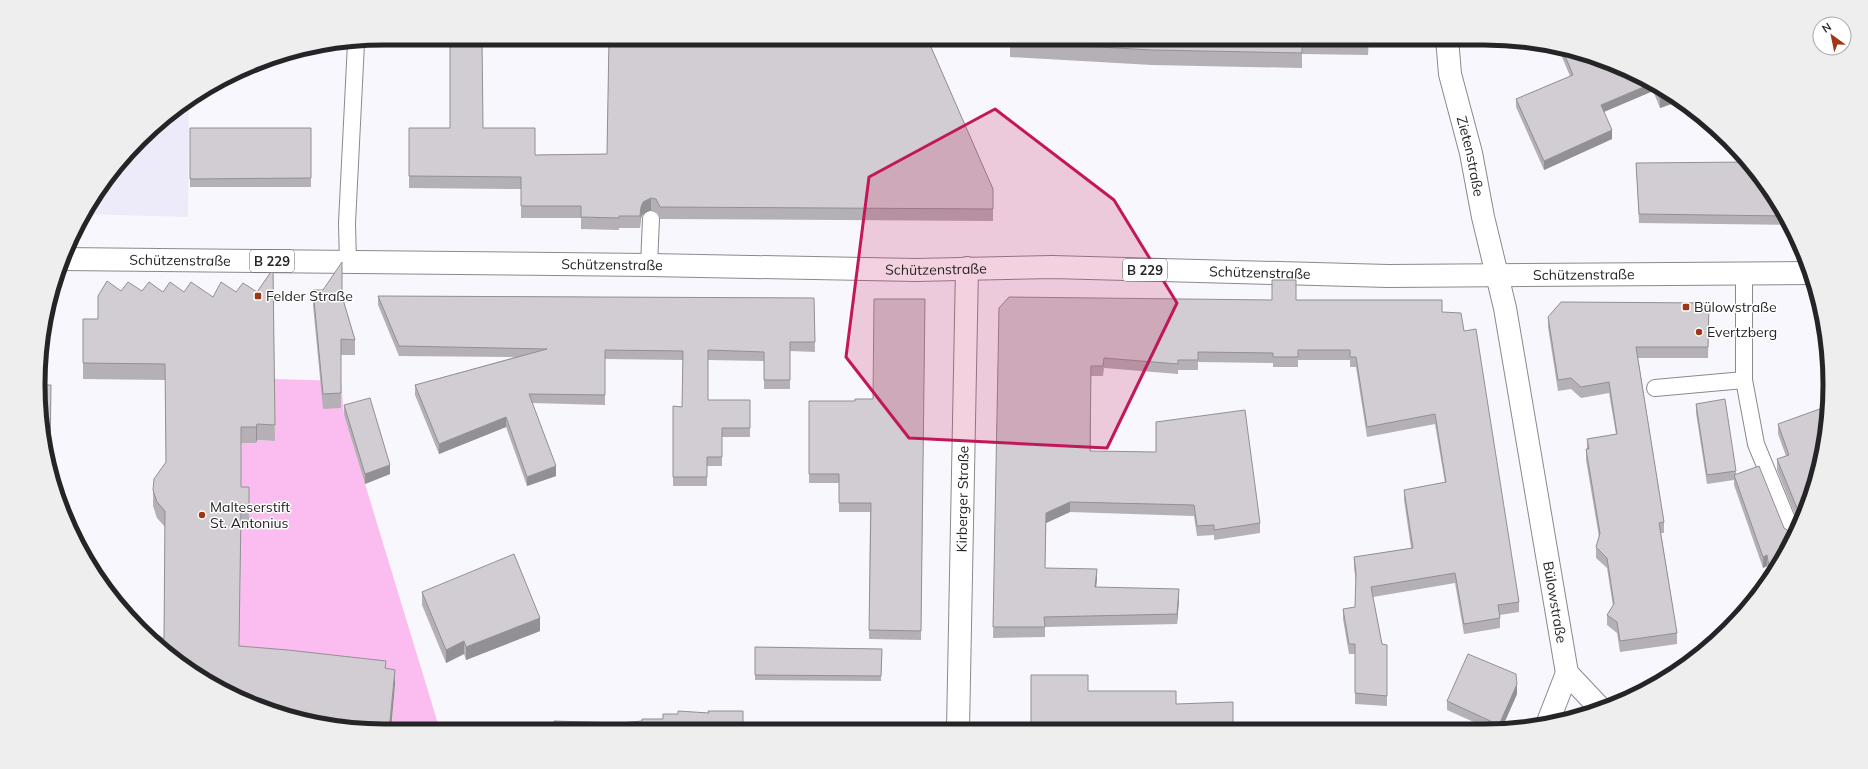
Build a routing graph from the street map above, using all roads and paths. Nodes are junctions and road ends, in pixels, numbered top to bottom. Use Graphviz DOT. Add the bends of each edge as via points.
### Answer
graph roads {
  1 [pos="1448,45"];
  2 [pos="356,47"];
  3 [pos="651,219"];
  4 [pos="69,259"];
  5 [pos="348,263"];
  6 [pos="649,265"];
  7 [pos="966,268"];
  8 [pos="1744,273"];
  9 [pos="1804,273"];
  10 [pos="1498,274"];
  11 [pos="1744,380"];
  12 [pos="1655,388"];
  13 [pos="1790,530"];
  14 [pos="1567,673"];
  15 [pos="1597,705"];
  16 [pos="1550,717"];
  17 [pos="958,724"];
  1 -- 10 [label="main road, Zietenstraße" via="1450,74"];
  2 -- 5 [label="lane" via="347,223"];
  3 -- 6 [label="lane"];
  4 -- 5 [label="main road, Schützenstraße / B 229"];
  5 -- 6 [label="main road, Schützenstraße / B 229"];
  6 -- 7 [label="main road, Schützenstraße / B 229" via="916,270"];
  7 -- 10 [label="main road, Schützenstraße / B 229" via="1052,267 1388,276"];
  7 -- 17 [label="main road, Kirberger Straße"];
  8 -- 9 [label="main road, Schützenstraße / B 229"];
  8 -- 10 [label="main road, Schützenstraße / B 229"];
  8 -- 11 [label="lane"];
  10 -- 14 [label="main road, Bülowstraße"];
  11 -- 12 [label="lane"];
  11 -- 13 [label="lane" via="1756,444"];
  14 -- 15 [label="main road"];
  14 -- 16 [label="main road"];
}
